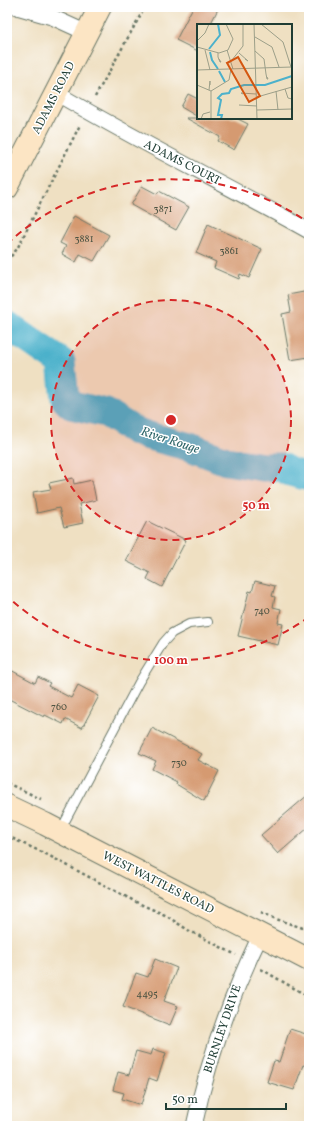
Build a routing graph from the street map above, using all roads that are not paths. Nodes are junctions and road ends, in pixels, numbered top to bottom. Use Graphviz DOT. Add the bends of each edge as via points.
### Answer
graph roads {
  1 [pos="17,7"];
  2 [pos="100,7"];
  3 [pos="87,33"];
  4 [pos="56,93"];
  5 [pos="7,188"];
  6 [pos="309,231"];
  7 [pos="208,622"];
  8 [pos="7,806"];
  9 [pos="60,832"];
  10 [pos="260,936"];
  11 [pos="309,960"];
  12 [pos="194,1126"];
  1 -- 3 [label="street" via="52,17"];
  2 -- 3 [label="street, ADAMS ROAD"];
  3 -- 4 [label="street, ADAMS ROAD"];
  4 -- 5 [label="street, ADAMS ROAD"];
  4 -- 6 [label="street, ADAMS COURT" via="112,126"];
  7 -- 9 [label="lane" via="189,624 172,633 163,644 139,682"];
  8 -- 9 [label="street, WEST WATTLES ROAD"];
  9 -- 10 [label="street, WEST WATTLES ROAD"];
  10 -- 11 [label="street, WEST WATTLES ROAD"];
  10 -- 12 [label="street, BURNLEY DRIVE" via="221,1030"];
}
